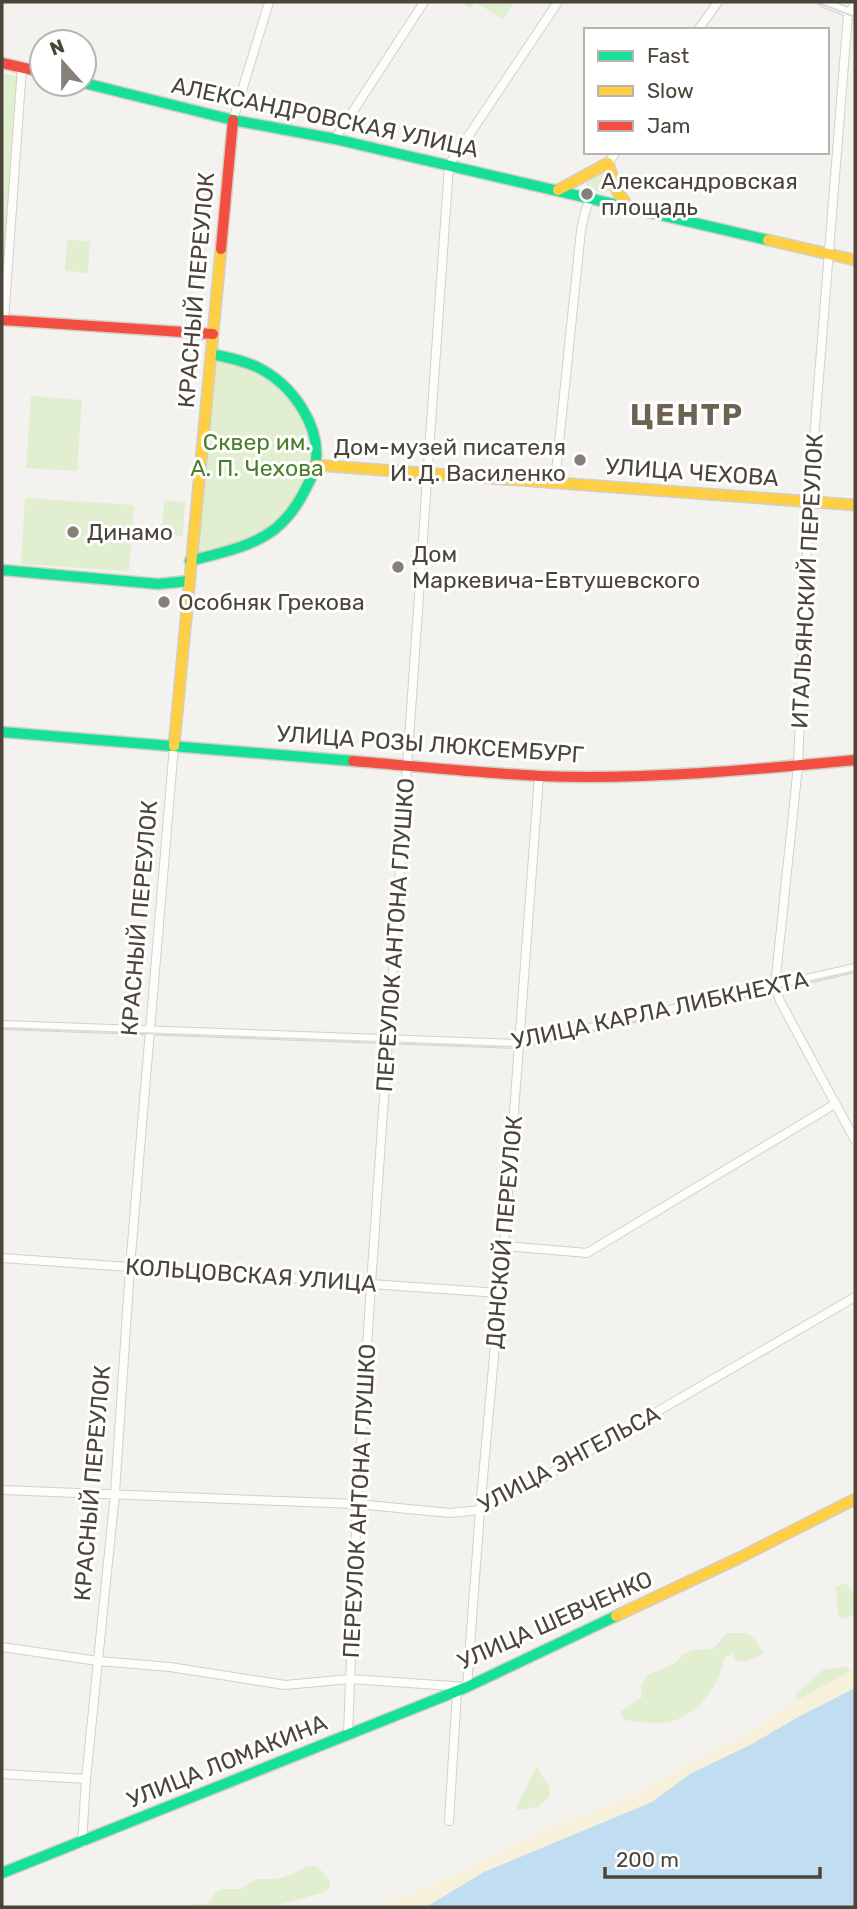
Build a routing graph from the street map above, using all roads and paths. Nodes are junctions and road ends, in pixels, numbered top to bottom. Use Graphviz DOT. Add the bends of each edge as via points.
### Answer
graph roads {
  1 [pos="269,2"];
  2 [pos="424,2"];
  3 [pos="558,2"];
  4 [pos="718,2"];
  5 [pos="822,2"];
  6 [pos="855,4"];
  7 [pos="852,14"];
  8 [pos="699,28"];
  9 [pos="2,63"];
  10 [pos="22,67"];
  11 [pos="28,68"];
  12 [pos="98,86"];
  13 [pos="233,120"];
  14 [pos="335,139"];
  15 [pos="615,154"];
  16 [pos="608,163"];
  17 [pos="449,165"];
  18 [pos="581,179"];
  19 [pos="558,190"];
  20 [pos="617,191"];
  21 [pos="587,196"];
  22 [pos="608,201"];
  23 [pos="627,205"];
  24 [pos="829,253"];
  25 [pos="855,260"];
  26 [pos="3,321"];
  27 [pos="213,334"];
  28 [pos="211,354"];
  29 [pos="315,465"];
  30 [pos="427,475"];
  31 [pos="555,482"];
  32 [pos="809,501"];
  33 [pos="855,505"];
  34 [pos="190,561"];
  35 [pos="2,570"];
  36 [pos="189,581"];
  37 [pos="2,732"];
  38 [pos="174,746"];
  39 [pos="855,760"];
  40 [pos="406,765"];
  41 [pos="799,766"];
  42 [pos="539,776"];
  43 [pos="855,968"];
  44 [pos="775,986"];
  45 [pos="2,1025"];
  46 [pos="150,1032"];
  47 [pos="388,1038"];
  48 [pos="519,1044"];
  49 [pos="835,1104"];
  50 [pos="855,1140"];
  51 [pos="504,1247"];
  52 [pos="2,1258"];
  53 [pos="130,1267"];
  54 [pos="371,1284"];
  55 [pos="499,1293"];
  56 [pos="855,1297"];
  57 [pos="2,1490"];
  58 [pos="115,1493"];
  59 [pos="855,1499"];
  60 [pos="357,1504"];
  61 [pos="480,1510"];
  62 [pos="2,1647"];
  63 [pos="98,1661"];
  64 [pos="350,1679"];
  65 [pos="462,1690"];
  66 [pos="348,1734"];
  67 [pos="2,1774"];
  68 [pos="86,1779"];
  69 [pos="449,1821"];
  70 [pos="82,1843"];
  71 [pos="2,1873"];
  1 -- 13 [label="street, КРАСНЫЙ ПЕРЕУЛОК"];
  2 -- 14 [label="street"];
  3 -- 17 [label="street, ПЕРЕУЛОК АНТОНА ГЛУШКО"];
  4 -- 8 [label="street"];
  5 -- 7 [label="street"];
  6 -- 7 [label="street"];
  7 -- 24 [label="street, ИТАЛЬЯНСКИЙ ПЕРЕУЛОК"];
  9 -- 10 [label="street"];
  10 -- 11 [label="street"];
  10 -- 26 [label="street"];
  12 -- 13 [label="street, АЛЕКСАНДРОВСКАЯ УЛИЦА"];
  13 -- 14 [label="street, АЛЕКСАНДРОВСКАЯ УЛИЦА"];
  13 -- 27 [label="street, КРАСНЫЙ ПЕРЕУЛОК"];
  14 -- 17 [label="street, АЛЕКСАНДРОВСКАЯ УЛИЦА"];
  15 -- 16 [label="street"];
  16 -- 18 [label="street"];
  16 -- 20 [label="street"];
  17 -- 19 [label="street, АЛЕКСАНДРОВСКАЯ УЛИЦА"];
  17 -- 30 [label="street, ПЕРЕУЛОК АНТОНА ГЛУШКО"];
  18 -- 19 [label="street"];
  18 -- 21 [label="street" via="578,188"];
  19 -- 21 [label="street, АЛЕКСАНДРОВСКАЯ УЛИЦА"];
  20 -- 22 [label="street" via="616,198"];
  20 -- 23 [label="street"];
  21 -- 22 [label="street"];
  21 -- 31 [label="street"];
  22 -- 23 [label="street"];
  23 -- 24 [label="street"];
  24 -- 25 [label="street"];
  24 -- 32 [label="street, ИТАЛЬЯНСКИЙ ПЕРЕУЛОК"];
  26 -- 27 [label="street"];
  27 -- 28 [label="street, КРАСНЫЙ ПЕРЕУЛОК"];
  28 -- 29 [label="street" via="254,364 292,393 309,420"];
  28 -- 34 [label="street, КРАСНЫЙ ПЕРЕУЛОК"];
  29 -- 30 [label="street, УЛИЦА ЧЕХОВА"];
  29 -- 34 [label="street" via="297,505 276,528 232,551"];
  30 -- 31 [label="street, УЛИЦА ЧЕХОВА"];
  30 -- 40 [label="street, ПЕРЕУЛОК АНТОНА ГЛУШКО"];
  31 -- 32 [label="street, УЛИЦА ЧЕХОВА"];
  32 -- 33 [label="street, УЛИЦА ЧЕХОВА"];
  32 -- 41 [label="street, ИТАЛЬЯНСКИЙ ПЕРЕУЛОК"];
  34 -- 36 [label="street, КРАСНЫЙ ПЕРЕУЛОК"];
  35 -- 36 [label="street" via="158,584"];
  36 -- 38 [label="street, КРАСНЫЙ ПЕРЕУЛОК"];
  37 -- 38 [label="street, УЛИЦА РОЗЫ ЛЮКСЕМБУРГ"];
  38 -- 40 [label="street, УЛИЦА РОЗЫ ЛЮКСЕМБУРГ"];
  38 -- 46 [label="street, КРАСНЫЙ ПЕРЕУЛОК"];
  39 -- 41 [label="street, УЛИЦА РОЗЫ ЛЮКСЕМБУРГ"];
  40 -- 42 [label="street, УЛИЦА РОЗЫ ЛЮКСЕМБУРГ"];
  40 -- 47 [label="street, ПЕРЕУЛОК АНТОНА ГЛУШКО"];
  41 -- 42 [label="street, УЛИЦА РОЗЫ ЛЮКСЕМБУРГ"];
  41 -- 44 [label="street, ИТАЛЬЯНСКИЙ ПЕРЕУЛОК"];
  42 -- 48 [label="street, ДОНСКОЙ ПЕРЕУЛОК"];
  43 -- 44 [label="street, УЛИЦА КАРЛА ЛИБКНЕХТА"];
  44 -- 48 [label="street, УЛИЦА КАРЛА ЛИБКНЕХТА"];
  44 -- 49 [label="street, ИТАЛЬЯНСКИЙ ПЕРЕУЛОК"];
  45 -- 46 [label="street, УЛИЦА КАРЛА ЛИБКНЕХТА"];
  46 -- 47 [label="street, УЛИЦА КАРЛА ЛИБКНЕХТА"];
  46 -- 53 [label="street, КРАСНЫЙ ПЕРЕУЛОК"];
  47 -- 48 [label="street, УЛИЦА КАРЛА ЛИБКНЕХТА"];
  47 -- 54 [label="street, ПЕРЕУЛОК АНТОНА ГЛУШКО"];
  48 -- 51 [label="street, ДОНСКОЙ ПЕРЕУЛОК"];
  49 -- 50 [label="street, ИТАЛЬЯНСКИЙ ПЕРЕУЛОК"];
  49 -- 51 [label="street" via="587,1253"];
  51 -- 55 [label="street, ДОНСКОЙ ПЕРЕУЛОК"];
  52 -- 53 [label="street, КОЛЬЦОВСКАЯ УЛИЦА"];
  53 -- 54 [label="street, КОЛЬЦОВСКАЯ УЛИЦА"];
  53 -- 58 [label="street, КРАСНЫЙ ПЕРЕУЛОК"];
  54 -- 55 [label="street, КОЛЬЦОВСКАЯ УЛИЦА"];
  54 -- 60 [label="street, ПЕРЕУЛОК АНТОНА ГЛУШКО"];
  55 -- 61 [label="street, ДОНСКОЙ ПЕРЕУЛОК"];
  56 -- 61 [label="street, УЛИЦА ЭНГЕЛЬСА"];
  57 -- 58 [label="street, УЛИЦА ЭНГЕЛЬСА"];
  58 -- 60 [label="street, УЛИЦА ЭНГЕЛЬСА"];
  58 -- 63 [label="street, КРАСНЫЙ ПЕРЕУЛОК"];
  59 -- 65 [label="street, УЛИЦА ШЕВЧЕНКО"];
  60 -- 61 [label="street, УЛИЦА ЭНГЕЛЬСА" via="450,1513"];
  60 -- 64 [label="street, ПЕРЕУЛОК АНТОНА ГЛУШКО"];
  61 -- 65 [label="street, ДОНСКОЙ ПЕРЕУЛОК"];
  62 -- 63 [label="street, УЛИЦА ШЕВЧЕНКО"];
  63 -- 64 [label="street, УЛИЦА ШЕВЧЕНКО" via="285,1685"];
  63 -- 68 [label="street, КРАСНЫЙ ПЕРЕУЛОК"];
  64 -- 65 [label="street, УЛИЦА ШЕВЧЕНКО"];
  64 -- 66 [label="street, ПЕРЕУЛОК АНТОНА ГЛУШКО"];
  65 -- 66 [label="street, УЛИЦА ЛОМАКИНА"];
  65 -- 69 [label="street, ДОНСКОЙ ПЕРЕУЛОК"];
  66 -- 70 [label="street, УЛИЦА ЛОМАКИНА"];
  67 -- 68 [label="street"];
  68 -- 70 [label="street, КРАСНЫЙ ПЕРЕУЛОК"];
  70 -- 71 [label="street, УЛИЦА ЛОМАКИНА"];
}
